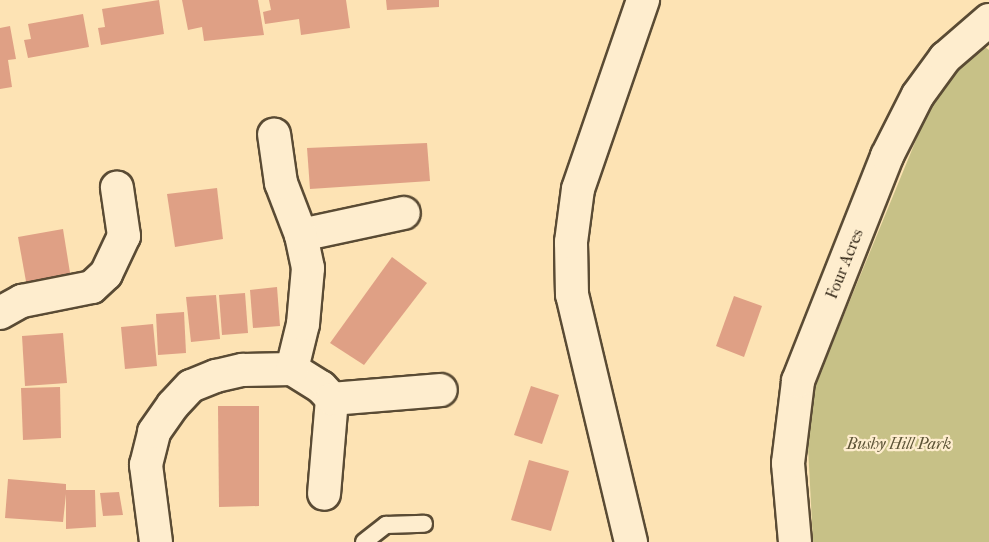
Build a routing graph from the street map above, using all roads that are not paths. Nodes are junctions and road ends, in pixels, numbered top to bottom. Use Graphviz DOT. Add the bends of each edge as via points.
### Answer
graph roads {
  1 [pos="643,0"];
  2 [pos="989,20"];
  3 [pos="274,134"];
  4 [pos="117,189"];
  5 [pos="404,213"];
  6 [pos="302,235"];
  7 [pos="0,313"];
  8 [pos="292,369"];
  9 [pos="441,390"];
  10 [pos="332,399"];
  11 [pos="324,494"];
  12 [pos="424,524"];
  13 [pos="156,542"];
  14 [pos="364,542"];
  15 [pos="631,542"];
  16 [pos="795,542"];
  1 -- 15 [label="street" via="578,189 571,242 572,295"];
  2 -- 16 [label="street, Four Acres" via="945,58 918,95 887,156 798,381 788,463"];
  3 -- 6 [label="street" via="281,183"];
  4 -- 7 [label="street" via="124,236 106,274 92,287 22,301"];
  5 -- 6 [label="street"];
  6 -- 8 [label="street" via="308,268 303,324"];
  8 -- 10 [label="street"];
  8 -- 13 [label="street" via="243,370 216,376 191,386 173,405 154,432 146,465"];
  9 -- 10 [label="street"];
  10 -- 11 [label="street"];
  12 -- 14 [label="lane" via="386,525"];
}
